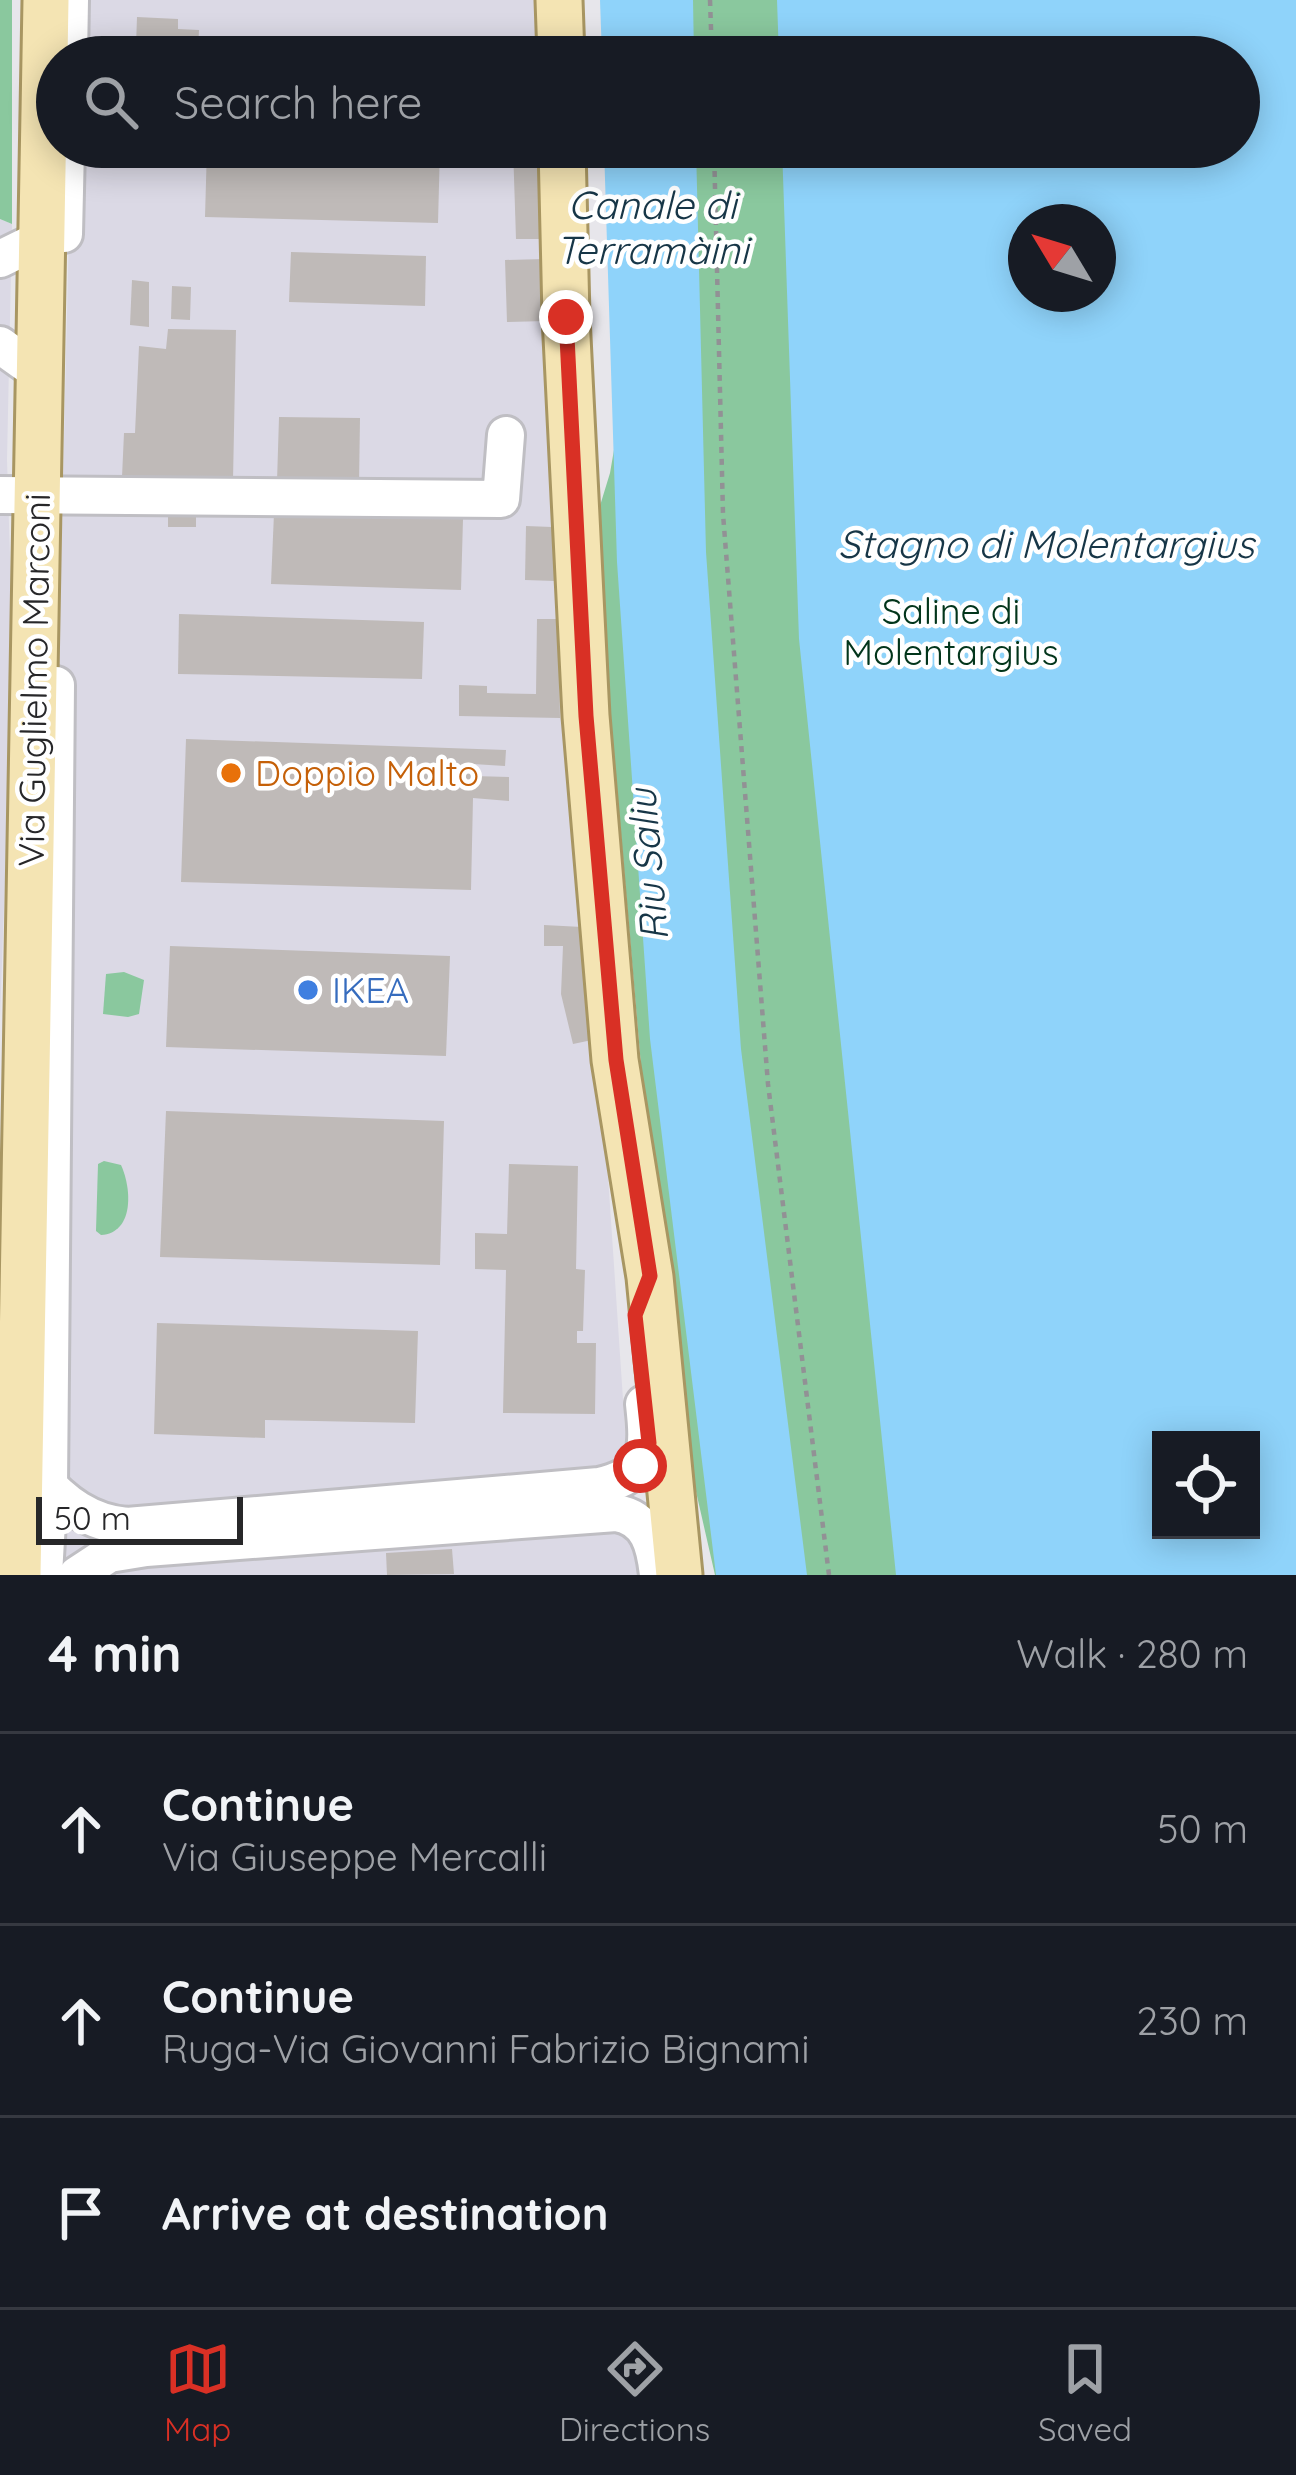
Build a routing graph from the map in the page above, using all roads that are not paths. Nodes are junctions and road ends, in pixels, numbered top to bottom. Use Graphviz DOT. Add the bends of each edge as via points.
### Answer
graph roads {
  1 [pos="46,0"];
  2 [pos="70,0"];
  3 [pos="560,0"];
  4 [pos="45,36"];
  5 [pos="69,36"];
  6 [pos="561,36"];
  7 [pos="42,168"];
  8 [pos="64,168"];
  9 [pos="562,168"];
  10 [pos="41,238"];
  11 [pos="0,259"];
  12 [pos="0,345"];
  13 [pos="39,373"];
  14 [pos="506,435"];
  15 [pos="32,495"];
  16 [pos="650,1276"];
  17 [pos="12,1353"];
  18 [pos="35,1470"];
  19 [pos="588,1501"];
  20 [pos="18,1575"];
  21 [pos="44,1575"];
  22 [pos="77,1575"];
  23 [pos="636,1575"];
  24 [pos="658,1575"];
  25 [pos="679,1575"];
  1 -- 4 [label="main road, Via Guglielmo Marconi"];
  2 -- 5 [label="street"];
  3 -- 6 [label="main road"];
  7 -- 10 [label="main road, Via Guglielmo Marconi"];
  8 -- 15 [label="street"];
  9 -- 16 [label="main road" via="586,716 616,1060"];
  10 -- 11 [label="street"];
  10 -- 13 [label="main road, Via Guglielmo Marconi"];
  12 -- 13 [label="street"];
  13 -- 15 [label="main road, Via Guglielmo Marconi"];
  14 -- 15 [label="street" via="502,499"];
  15 -- 17 [label="main road, Via Guglielmo Marconi"];
  15 -- 18 [label="street"];
  16 -- 19 [label="street" via="635,1315 649,1443 640,1466"];
  16 -- 25 [label="main road"];
  17 -- 18 [label="main road, Via Guglielmo Marconi"];
  18 -- 19 [label="street" via="66,1504 127,1526"];
  18 -- 20 [label="main road, Via Guglielmo Marconi"];
  18 -- 21 [label="street"];
  19 -- 22 [label="street" via="146,1548 109,1554"];
  19 -- 23 [label="street" via="629,1548"];
  19 -- 24 [label="street" via="626,1514 650,1534"];
}
